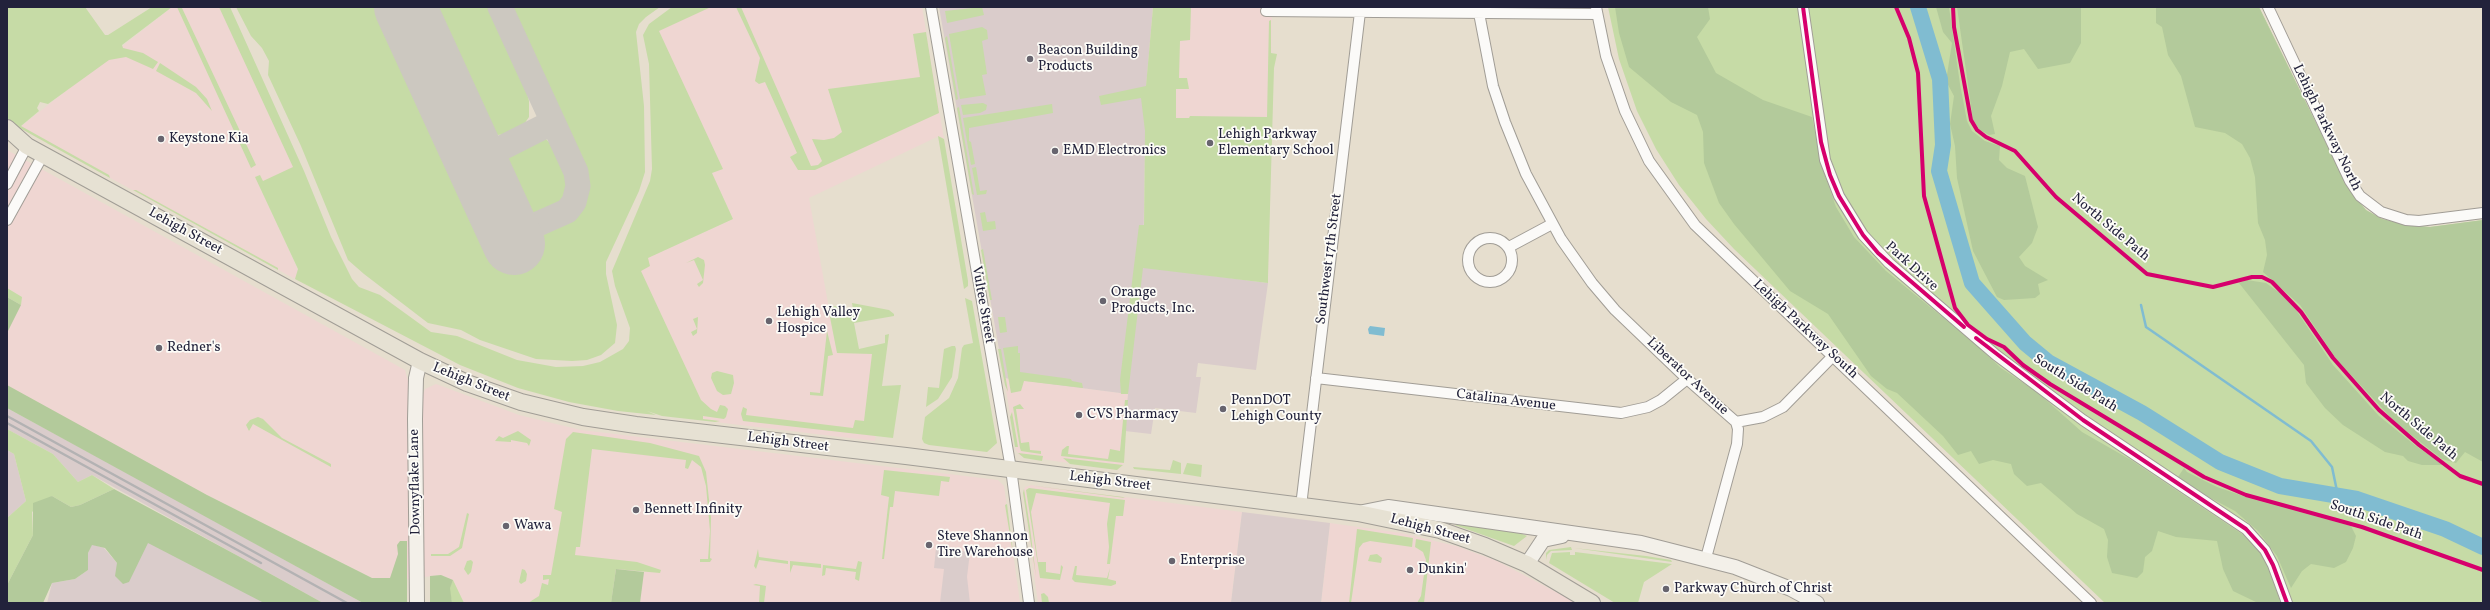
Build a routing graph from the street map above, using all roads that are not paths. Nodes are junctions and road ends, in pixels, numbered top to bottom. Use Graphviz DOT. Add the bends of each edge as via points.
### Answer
graph roads {
  1 [pos="931,7"];
  2 [pos="1803,7"];
  3 [pos="2268,7"];
  4 [pos="1597,10"];
  5 [pos="1266,11"];
  6 [pos="1360,12"];
  7 [pos="1479,13"];
  8 [pos="7,128"];
  9 [pos="7,143"];
  10 [pos="27,146"];
  11 [pos="43,155"];
  12 [pos="7,184"];
  13 [pos="2483,213"];
  14 [pos="7,220"];
  15 [pos="1552,224"];
  16 [pos="1509,247"];
  17 [pos="1833,356"];
  18 [pos="420,361"];
  19 [pos="1316,378"];
  20 [pos="1686,379"];
  21 [pos="1736,422"];
  22 [pos="1011,469"];
  23 [pos="1301,506"];
  24 [pos="1358,513"];
  25 [pos="1588,536"];
  26 [pos="1706,558"];
  27 [pos="1527,564"];
  28 [pos="417,603"];
  29 [pos="1029,603"];
  30 [pos="1592,603"];
  31 [pos="1817,603"];
  32 [pos="2091,603"];
  33 [pos="2287,603"];
  1 -- 22 [label="street, Vultee Street"];
  2 -- 33 [label="street, Park Drive" via="1825,160 1839,196 1863,235 1889,263 1996,355 2083,420 2246,529 2268,555"];
  3 -- 13 [label="street, Lehigh Parkway North" via="2350,181 2360,196 2381,212 2406,220 2419,221"];
  4 -- 7 [label="street"];
  4 -- 17 [label="street, Lehigh Parkway South" via="1606,56 1625,111 1663,183 1713,244"];
  5 -- 6 [label="street"];
  6 -- 7 [label="street"];
  6 -- 19 [label="street, Southwest 17th Street"];
  7 -- 15 [label="street, Liberator Avenue" via="1494,86 1505,122 1526,174"];
  8 -- 10 [label="main road, Lehigh Street"];
  9 -- 10 [label="main road, Lehigh Street"];
  10 -- 11 [label="main road, Lehigh Street"];
  10 -- 12 [label="street"];
  11 -- 14 [label="street"];
  11 -- 18 [label="main road, Lehigh Street"];
  15 -- 16 [label="street"];
  15 -- 20 [label="street, Liberator Avenue" via="1579,266 1615,310"];
  16 -- 16 [label="street" via="1491,237 1478,241 1469,253 1468,260 1473,274 1485,282 1500,280 1511,270 1513,262"];
  17 -- 21 [label="street" via="1783,408"];
  17 -- 32 [label="street, Lehigh Parkway South"];
  18 -- 22 [label="main road, Lehigh Street" via="500,395 583,417"];
  18 -- 28 [label="main road, Downyflake Lane" via="416,378 414,419"];
  19 -- 20 [label="street, Catalina Avenue" via="1621,413 1635,411 1655,403"];
  19 -- 23 [label="street, Southwest 17th Street"];
  20 -- 21 [label="street, Liberator Avenue"];
  21 -- 26 [label="street, Liberator Avenue" via="1737,444"];
  22 -- 23 [label="main road, Lehigh Street"];
  22 -- 29 [label="street, Vultee Street"];
  23 -- 24 [label="main road, Lehigh Street"];
  24 -- 25 [label="main road" via="1388,507"];
  24 -- 27 [label="main road, Lehigh Street" via="1440,530"];
  25 -- 26 [label="main road" via="1641,543"];
  25 -- 27 [label="main road" via="1556,536 1543,540"];
  26 -- 31 [label="main road" via="1763,577"];
  27 -- 30 [label="main road, Lehigh Street"];
}
